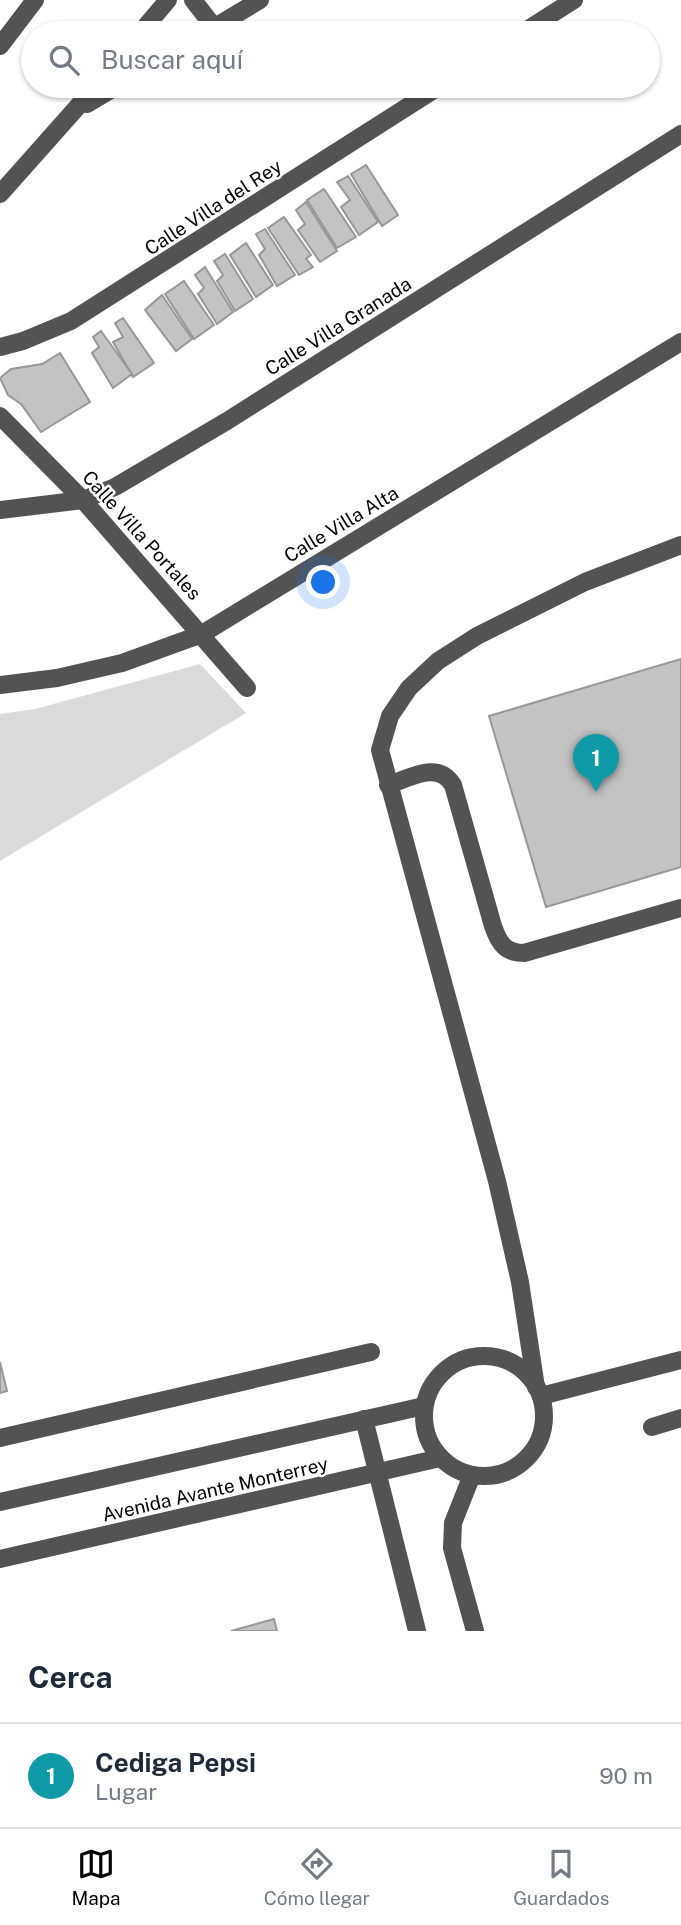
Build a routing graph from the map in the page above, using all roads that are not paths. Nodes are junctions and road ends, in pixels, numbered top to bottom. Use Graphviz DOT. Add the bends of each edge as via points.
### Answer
graph roads {
  1 [pos="35,0"];
  2 [pos="168,0"];
  3 [pos="192,0"];
  4 [pos="260,0"];
  5 [pos="574,0"];
  6 [pos="150,21"];
  7 [pos="205,21"];
  8 [pos="225,21"];
  9 [pos="541,21"];
  10 [pos="0,47"];
  11 [pos="86,98"];
  12 [pos="96,98"];
  13 [pos="421,98"];
  14 [pos="76,110"];
  15 [pos="681,134"];
  16 [pos="0,194"];
  17 [pos="681,342"];
  18 [pos="0,347"];
  19 [pos="0,416"];
  20 [pos="83,500"];
  21 [pos="0,510"];
  22 [pos="681,545"];
  23 [pos="202,634"];
  24 [pos="0,685"];
  25 [pos="247,688"];
  26 [pos="388,785"];
  27 [pos="681,908"];
  28 [pos="371,1352"];
  29 [pos="681,1360"];
  30 [pos="538,1391"];
  31 [pos="424,1406"];
  32 [pos="681,1418"];
  33 [pos="364,1419"];
  34 [pos="652,1427"];
  35 [pos="0,1438"];
  36 [pos="440,1458"];
  37 [pos="376,1473"];
  38 [pos="471,1475"];
  39 [pos="0,1502"];
  40 [pos="0,1559"];
  41 [pos="417,1631"];
  42 [pos="475,1631"];
  1 -- 10 [label="street"];
  2 -- 6 [label="street"];
  3 -- 7 [label="street"];
  4 -- 8 [label="street"];
  5 -- 9 [label="street"];
  11 -- 14 [label="street"];
  12 -- 14 [label="street"];
  13 -- 18 [label="street, Calle Villa del Rey" via="71,321"];
  14 -- 16 [label="street"];
  15 -- 20 [label="street, Calle Villa Granada" via="227,421"];
  17 -- 23 [label="street, Calle Villa Alta"];
  19 -- 20 [label="street, Calle Villa Portales"];
  20 -- 21 [label="street, Calle Villa Granada"];
  20 -- 23 [label="street, Calle Villa Portales"];
  22 -- 26 [label="street" via="585,582 477,636 438,661 408,688 390,716 380,750"];
  23 -- 24 [label="street, Calle Villa Alta" via="122,663"];
  23 -- 25 [label="street, Calle Villa Portales"];
  26 -- 27 [label="street" via="432,771 448,778 497,939 508,950 524,953"];
  26 -- 30 [label="street" via="497,1181"];
  28 -- 35 [label="street"];
  29 -- 30 [label="street"];
  30 -- 31 [label="street" via="525,1372 510,1362 474,1357 441,1373"];
  30 -- 38 [label="street" via="544,1414 535,1449 507,1472"];
  31 -- 33 [label="street, Avenida Avante Monterrey"];
  31 -- 36 [label="street" via="426,1433"];
  32 -- 34 [label="street"];
  33 -- 37 [label="street"];
  33 -- 39 [label="street, Avenida Avante Monterrey"];
  36 -- 37 [label="street, Avenida Avante Monterrey"];
  36 -- 38 [label="street"];
  37 -- 40 [label="street, Avenida Avante Monterrey"];
  37 -- 41 [label="street"];
  38 -- 42 [label="street" via="453,1523 452,1548"];
}
